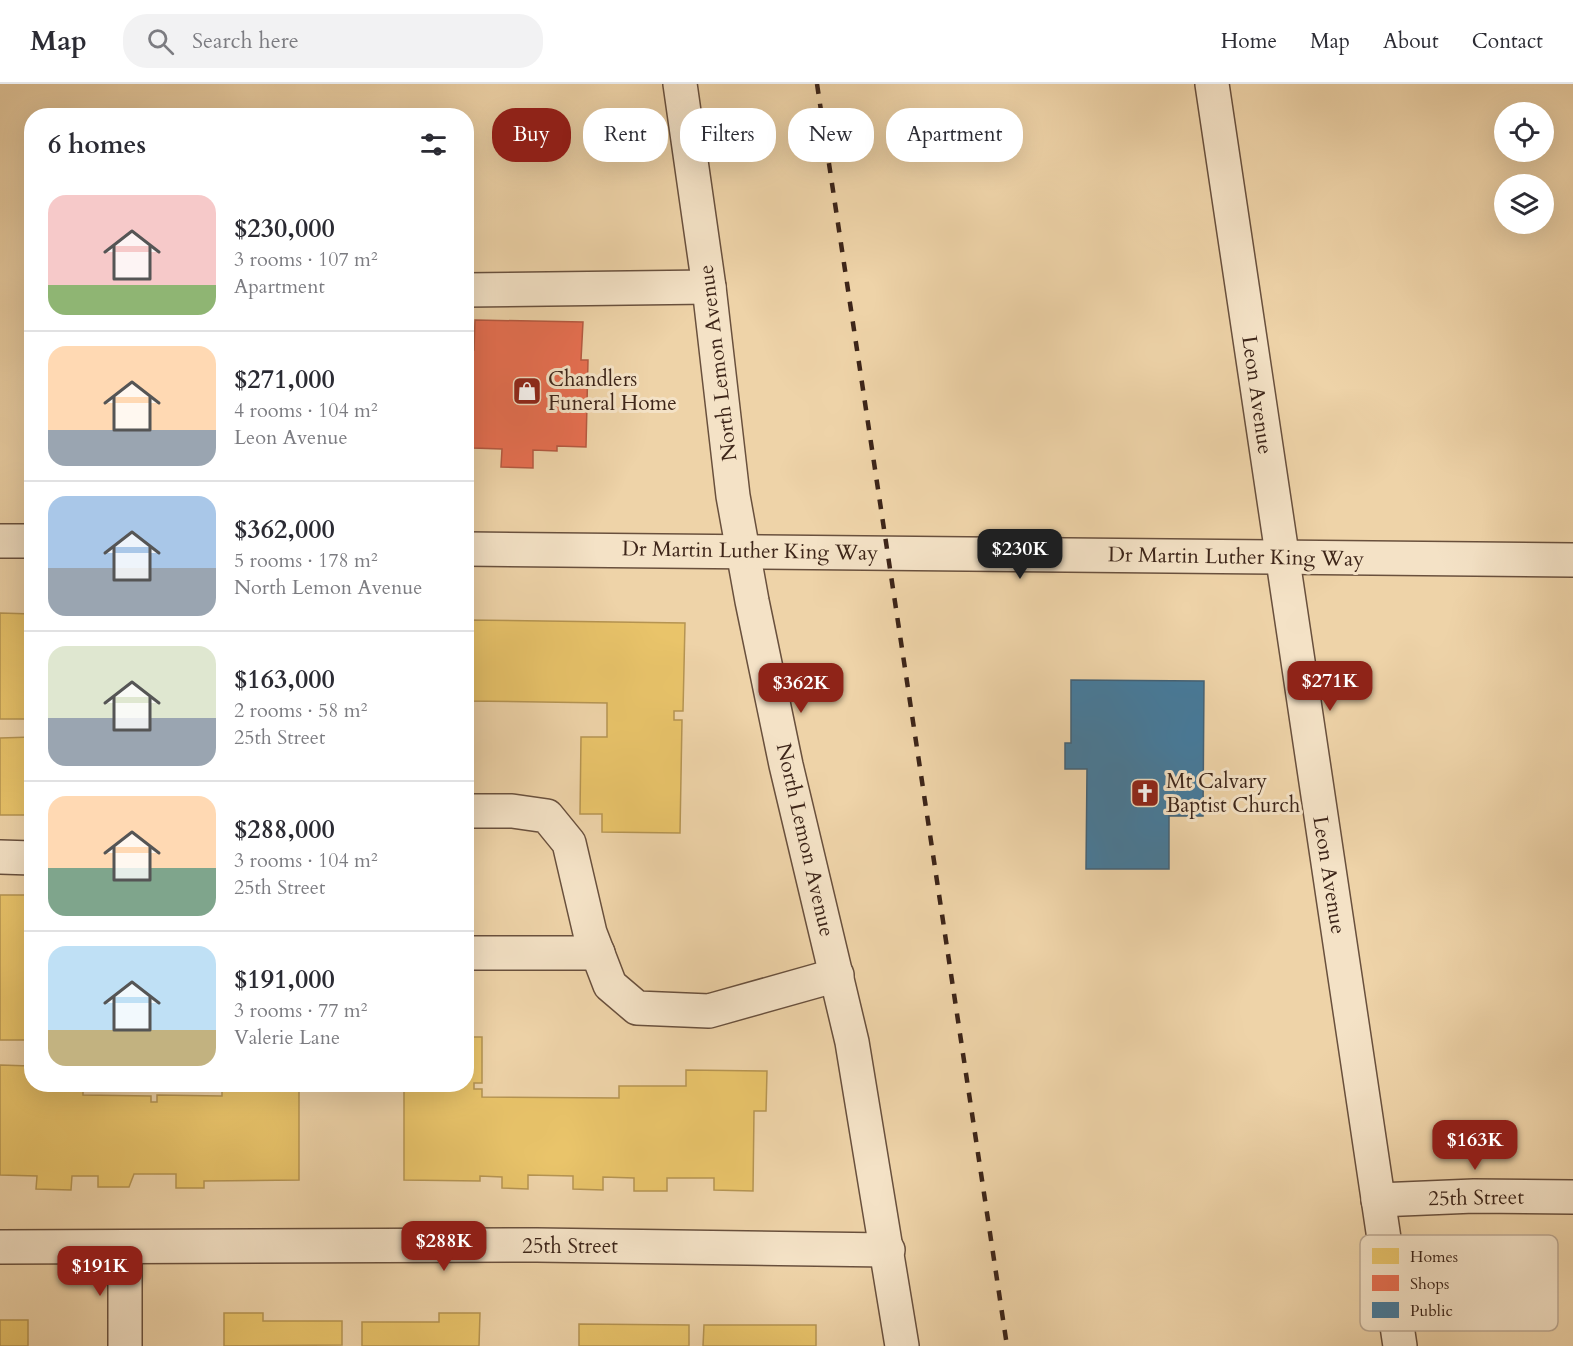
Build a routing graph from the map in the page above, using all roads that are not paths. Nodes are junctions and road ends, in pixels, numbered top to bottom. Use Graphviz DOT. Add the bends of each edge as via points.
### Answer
graph roads {
  1 [pos="680,84"];
  2 [pos="1212,84"];
  3 [pos="709,286"];
  4 [pos="474,290"];
  5 [pos="0,541"];
  6 [pos="24,541"];
  7 [pos="474,549"];
  8 [pos="743,551"];
  9 [pos="1280,557"];
  10 [pos="1573,560"];
  11 [pos="474,811"];
  12 [pos="0,857"];
  13 [pos="24,858"];
  14 [pos="474,953"];
  15 [pos="598,953"];
  16 [pos="837,975"];
  17 [pos="1573,1197"];
  18 [pos="1378,1200"];
  19 [pos="1383,1235"];
  20 [pos="0,1247"];
  21 [pos="125,1247"];
  22 [pos="888,1250"];
  23 [pos="1398,1331"];
  24 [pos="125,1346"];
  25 [pos="902,1346"];
  26 [pos="1400,1346"];
  1 -- 3 [label="street, North Lemon Avenue"];
  2 -- 9 [label="street, Leon Avenue"];
  3 -- 4 [label="street"];
  3 -- 8 [label="street, North Lemon Avenue"];
  5 -- 6 [label="street"];
  7 -- 8 [label="street, Dr Martin Luther King Way"];
  8 -- 9 [label="street, Dr Martin Luther King Way"];
  8 -- 16 [label="street, North Lemon Avenue" via="763,661"];
  9 -- 10 [label="street, Dr Martin Luther King Way"];
  9 -- 18 [label="street, Leon Avenue"];
  11 -- 15 [label="street" via="547,816 568,843"];
  12 -- 13 [label="street"];
  14 -- 15 [label="street"];
  15 -- 16 [label="street" via="610,985 637,1008 709,1011"];
  16 -- 22 [label="street, North Lemon Avenue"];
  17 -- 18 [label="street, 25th Street"];
  18 -- 19 [label="street, Leon Avenue"];
  20 -- 21 [label="street, 25th Street"];
  21 -- 22 [label="street, 25th Street" via="537,1245"];
  21 -- 24 [label="street"];
  22 -- 25 [label="street, North Lemon Avenue"];
  23 -- 26 [label="street, Leon Avenue"];
}
